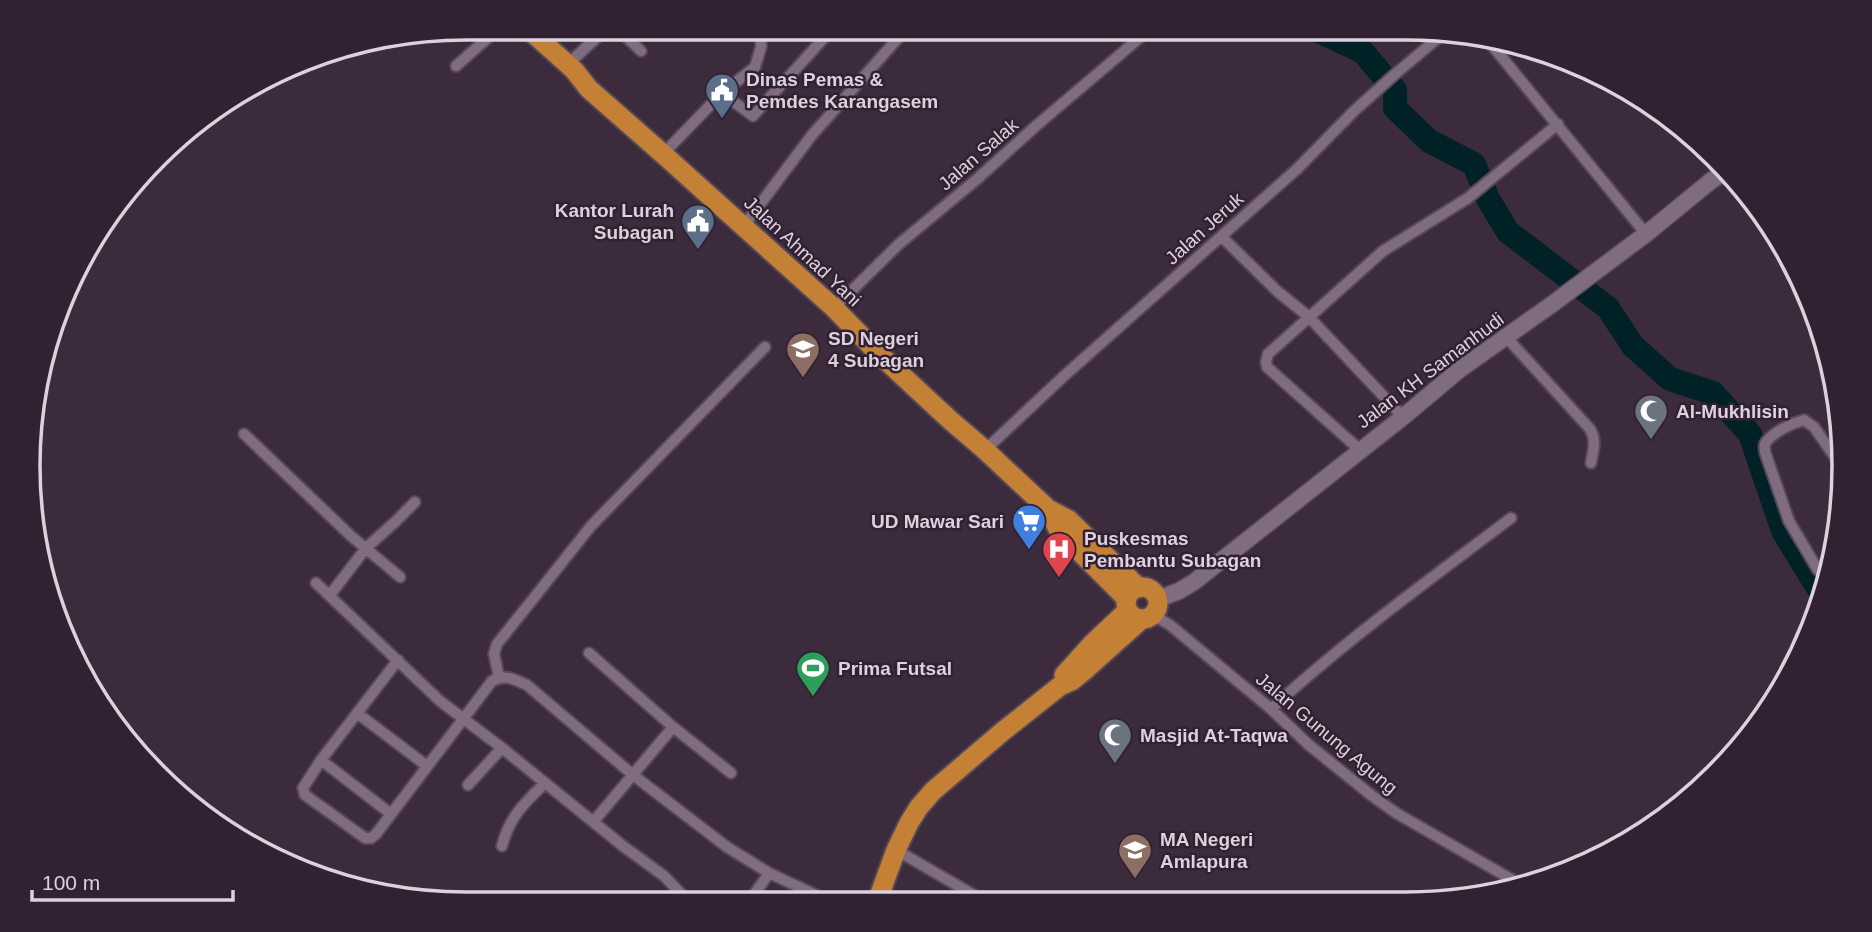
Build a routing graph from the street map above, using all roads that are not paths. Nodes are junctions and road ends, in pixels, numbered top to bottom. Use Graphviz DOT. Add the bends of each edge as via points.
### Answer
graph roads {
  1 [pos="485,40"];
  2 [pos="540,40"];
  3 [pos="594,40"];
  4 [pos="630,40"];
  5 [pos="761,40"];
  6 [pos="822,40"];
  7 [pos="896,40"];
  8 [pos="1137,40"];
  9 [pos="1434,41"];
  10 [pos="1496,50"];
  11 [pos="641,51"];
  12 [pos="567,65"];
  13 [pos="456,66"];
  14 [pos="722,93"];
  15 [pos="1558,124"];
  16 [pos="663,153"];
  17 [pos="1718,176"];
  18 [pos="743,227"];
  19 [pos="1646,234"];
  20 [pos="1222,237"];
  21 [pos="834,308"];
  22 [pos="1309,317"];
  23 [pos="1507,338"];
  24 [pos="765,347"];
  25 [pos="1402,417"];
  26 [pos="244,434"];
  27 [pos="985,450"];
  28 [pos="1360,450"];
  29 [pos="1832,452"];
  30 [pos="1591,463"];
  31 [pos="415,502"];
  32 [pos="1511,518"];
  33 [pos="366,548"];
  34 [pos="1818,570"];
  35 [pos="400,577"];
  36 [pos="316,583"];
  37 [pos="330,595"];
  38 [pos="1141,605"];
  39 [pos="589,653"];
  40 [pos="398,660"];
  41 [pos="499,677"];
  42 [pos="1271,709"];
  43 [pos="357,713"];
  44 [pos="462,719"];
  45 [pos="673,727"];
  46 [pos="502,748"];
  47 [pos="321,760"];
  48 [pos="427,766"];
  49 [pos="731,774"];
  50 [pos="633,775"];
  51 [pos="544,784"];
  52 [pos="468,785"];
  53 [pos="391,814"];
  54 [pos="594,821"];
  55 [pos="502,846"];
  56 [pos="896,850"];
  57 [pos="769,873"];
  58 [pos="1511,878"];
  59 [pos="679,892"];
  60 [pos="756,892"];
  61 [pos="810,892"];
  62 [pos="881,892"];
  63 [pos="969,892"];
  1 -- 13 [label="street"];
  2 -- 12 [label="highway, Jalan Ahmad Yani"];
  3 -- 12 [label="street"];
  4 -- 11 [label="street"];
  5 -- 14 [label="street" via="755,67"];
  6 -- 14 [label="street" via="753,116"];
  7 -- 18 [label="street" via="812,135"];
  8 -- 21 [label="street, Jalan Salak" via="899,244"];
  9 -- 20 [label="street, Jalan Jeruk" via="1353,111"];
  10 -- 15 [label="street"];
  12 -- 16 [label="highway, Jalan Ahmad Yani"];
  14 -- 16 [label="street"];
  15 -- 19 [label="street"];
  15 -- 22 [label="street" via="1468,198 1382,251"];
  16 -- 18 [label="highway, Jalan Ahmad Yani"];
  17 -- 19 [label="main road, Jalan KH Samanhudi"];
  18 -- 21 [label="highway, Jalan Ahmad Yani"];
  19 -- 23 [label="main road, Jalan KH Samanhudi"];
  20 -- 22 [label="street"];
  20 -- 27 [label="street, Jalan Jeruk"];
  21 -- 27 [label="highway, Jalan Ahmad Yani"];
  22 -- 25 [label="street"];
  22 -- 28 [label="street" via="1268,354 1267,367"];
  23 -- 25 [label="main road, Jalan KH Samanhudi"];
  23 -- 30 [label="street" via="1590,429 1595,442"];
  24 -- 41 [label="street" via="591,526 520,614 497,644 494,654"];
  25 -- 28 [label="main road, Jalan KH Samanhudi"];
  26 -- 33 [label="street"];
  27 -- 38 [label="highway, Jalan Ahmad Yani" via="1048,509 1059,531"];
  28 -- 38 [label="main road, Jalan KH Samanhudi" via="1194,582"];
  29 -- 34 [label="street" via="1804,420 1777,433 1765,445 1789,522"];
  31 -- 33 [label="street"];
  32 -- 42 [label="street" via="1363,628"];
  33 -- 35 [label="street"];
  33 -- 37 [label="street"];
  36 -- 37 [label="street"];
  37 -- 40 [label="street"];
  38 -- 42 [label="street, Jalan Gunung Agung"];
  38 -- 56 [label="highway" via="1065,673 1060,686 933,791"];
  39 -- 45 [label="street"];
  40 -- 43 [label="street"];
  40 -- 44 [label="street"];
  41 -- 44 [label="street"];
  41 -- 50 [label="street" via="527,685"];
  42 -- 58 [label="street, Jalan Gunung Agung" via="1341,772 1396,813"];
  43 -- 47 [label="street"];
  43 -- 48 [label="street"];
  44 -- 46 [label="street"];
  44 -- 48 [label="street"];
  45 -- 49 [label="street"];
  45 -- 50 [label="street"];
  46 -- 51 [label="street"];
  46 -- 52 [label="street"];
  47 -- 53 [label="street"];
  47 -- 53 [label="street" via="303,785 305,795 365,838 376,834"];
  48 -- 53 [label="street"];
  50 -- 54 [label="street"];
  50 -- 57 [label="street"];
  51 -- 54 [label="street"];
  51 -- 55 [label="street" via="511,821"];
  54 -- 59 [label="street"];
  56 -- 62 [label="highway"];
  56 -- 63 [label="street"];
  57 -- 60 [label="street"];
  57 -- 61 [label="street"];
}
